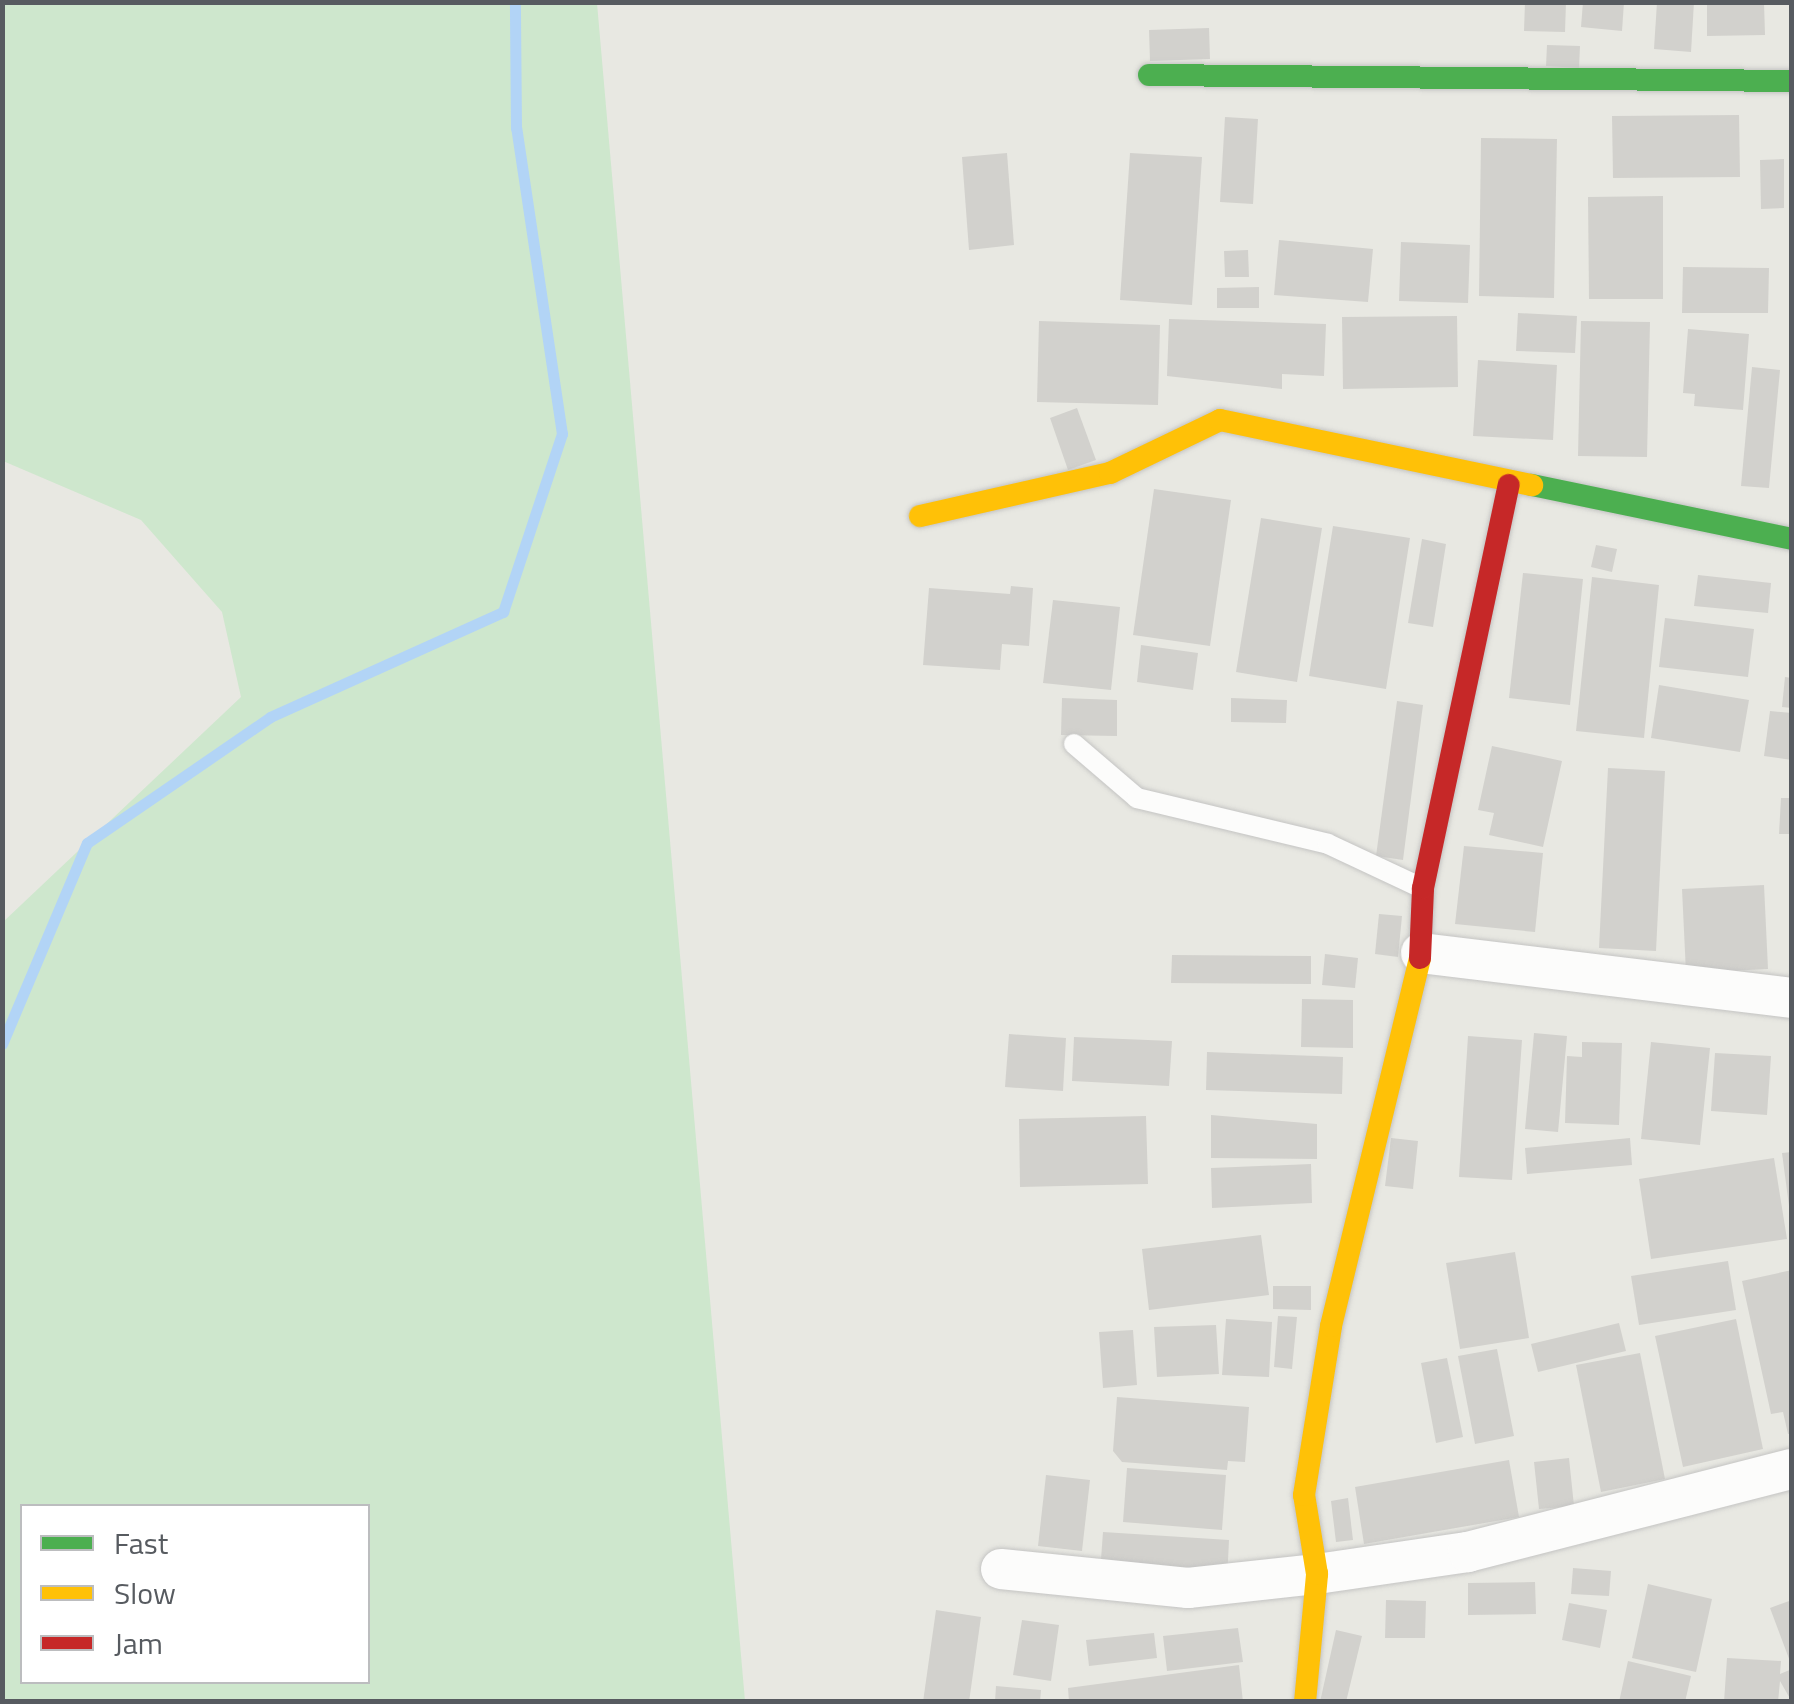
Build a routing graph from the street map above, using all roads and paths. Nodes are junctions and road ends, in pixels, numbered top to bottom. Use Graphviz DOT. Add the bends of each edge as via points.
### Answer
graph roads {
  1 [pos="1149,75"];
  2 [pos="1792,81"];
  3 [pos="1509,485"];
  4 [pos="920,516"];
  5 [pos="1792,539"];
  6 [pos="1074,744"];
  7 [pos="1423,888"];
  8 [pos="1422,953"];
  9 [pos="1792,998"];
  10 [pos="1792,1468"];
  11 [pos="1001,1569"];
  12 [pos="1318,1574"];
  13 [pos="1305,1702"];
  1 -- 2 [label="street"];
  3 -- 4 [label="street" via="1220,420 1110,473"];
  3 -- 5 [label="street"];
  3 -- 7 [label="street"];
  6 -- 7 [label="lane" via="1137,798 1328,844"];
  7 -- 8 [label="street"];
  8 -- 9 [label="street"];
  8 -- 12 [label="street" via="1331,1326 1304,1495"];
  10 -- 12 [label="street" via="1468,1552"];
  11 -- 12 [label="street" via="1188,1588"];
  12 -- 13 [label="street"];
}
